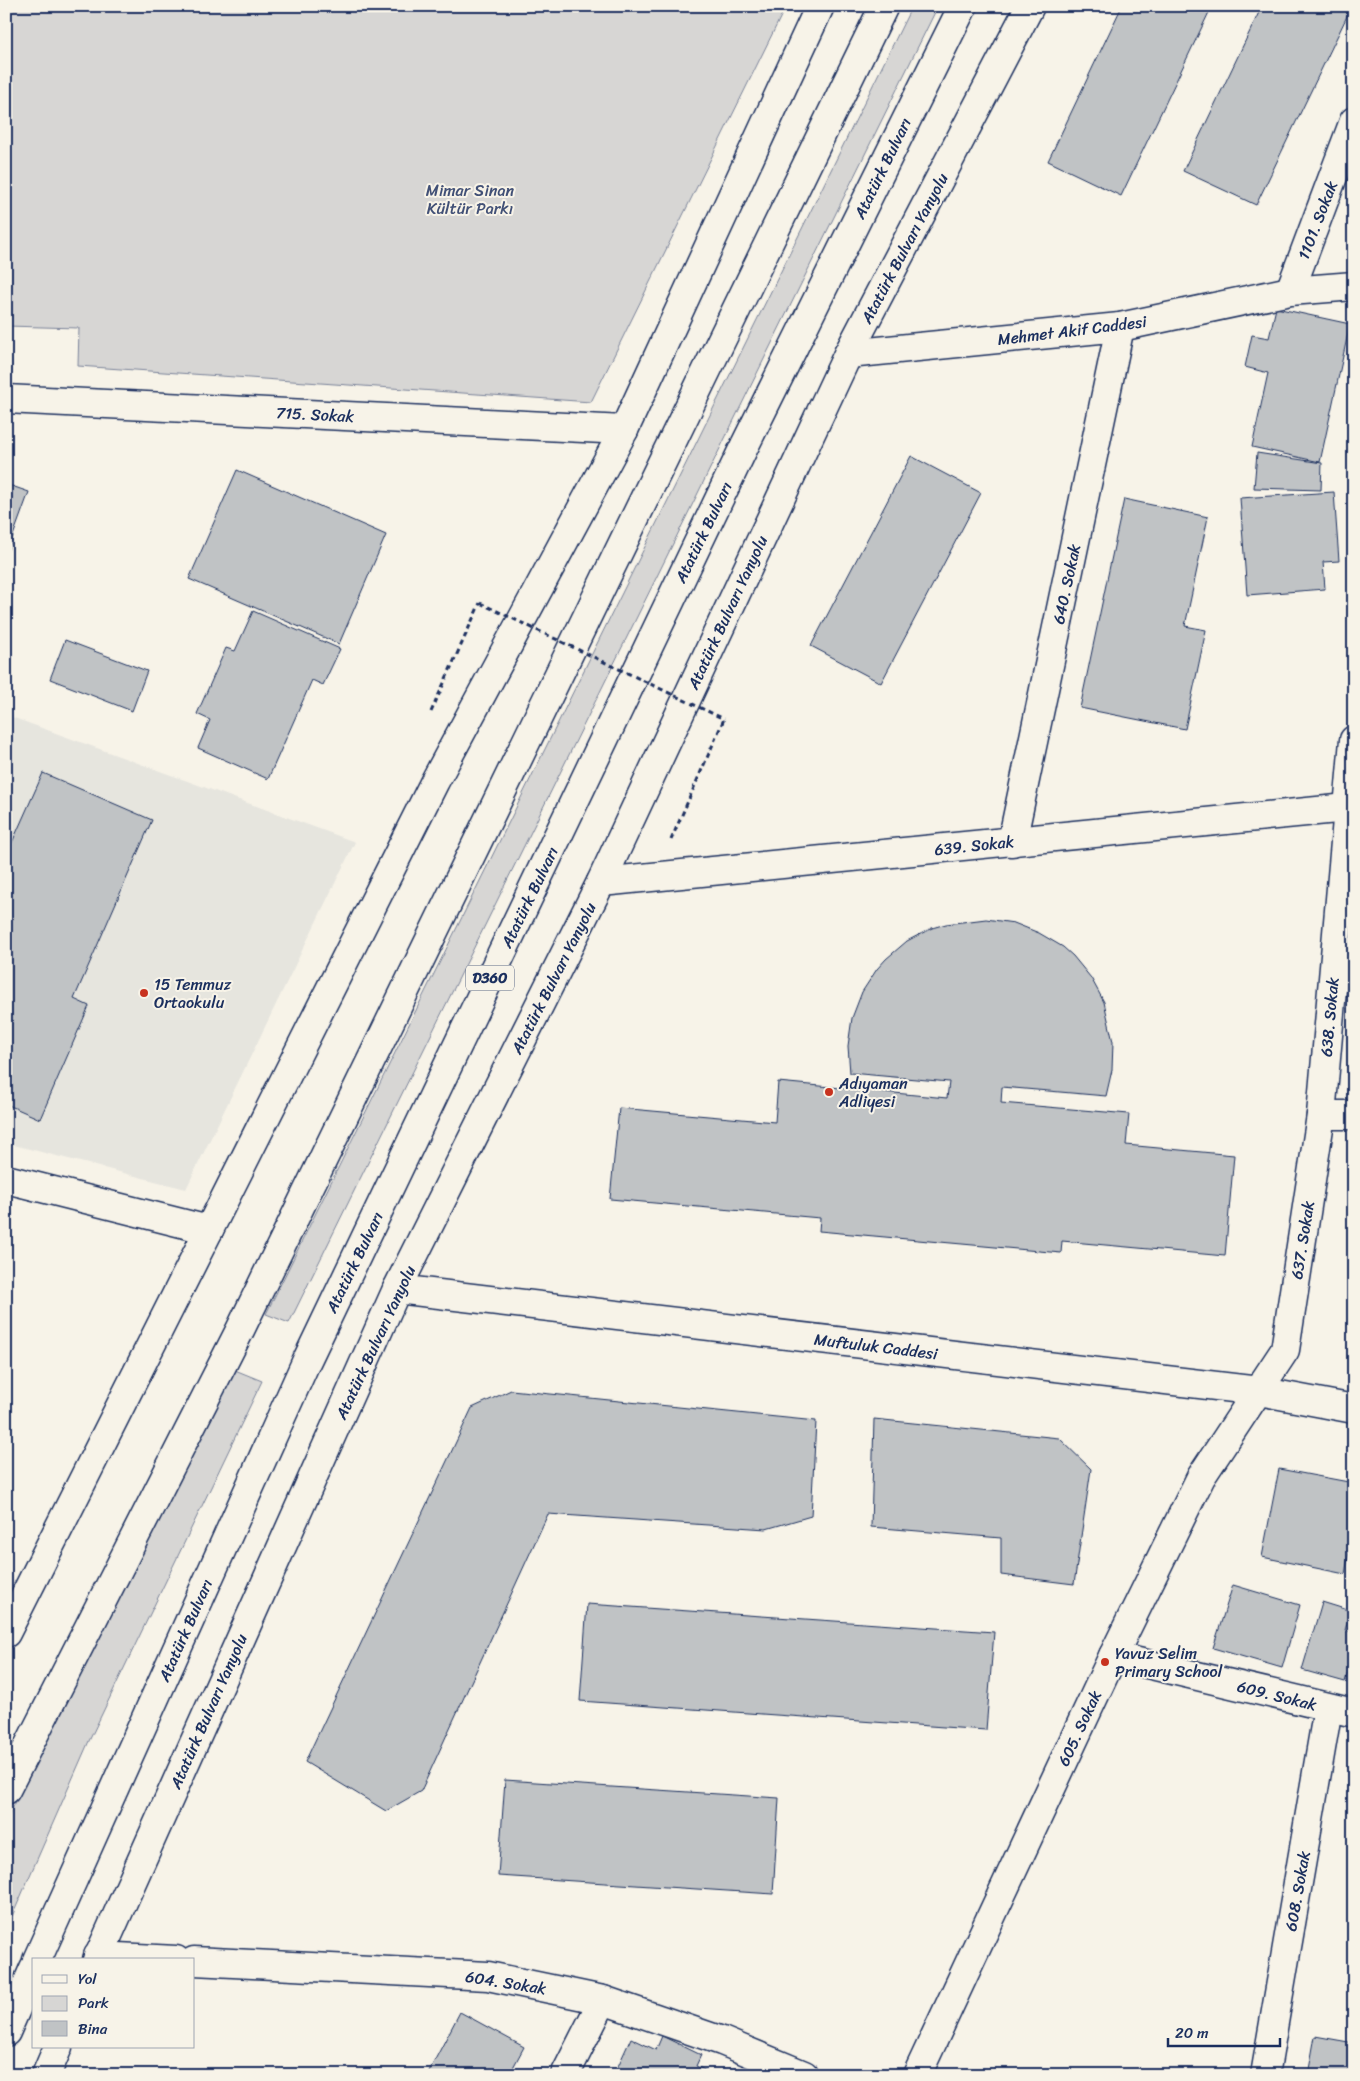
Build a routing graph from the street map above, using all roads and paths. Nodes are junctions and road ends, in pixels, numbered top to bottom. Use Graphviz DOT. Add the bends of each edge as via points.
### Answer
graph roads {
  1 [pos="820,6"];
  2 [pos="884,6"];
  3 [pos="963,6"];
  4 [pos="1030,6"];
  5 [pos="1354,121"];
  6 [pos="1354,286"];
  7 [pos="1290,291"];
  8 [pos="1120,327"];
  9 [pos="848,354"];
  10 [pos="6,399"];
  11 [pos="624,430"];
  12 [pos="440,694"];
  13 [pos="1354,740"];
  14 [pos="1347,808"];
  15 [pos="680,820"];
  16 [pos="1012,842"];
  17 [pos="601,882"];
  18 [pos="1321,1115"];
  19 [pos="1354,1115"];
  20 [pos="6,1179"];
  21 [pos="209,1230"];
  22 [pos="397,1289"];
  23 [pos="1259,1391"];
  24 [pos="1354,1409"];
  25 [pos="6,1632"];
  26 [pos="1113,1656"];
  27 [pos="1341,1711"];
  28 [pos="6,1790"];
  29 [pos="38,1958"];
  30 [pos="98,1958"];
  31 [pos="195,1961"];
  32 [pos="32,1973"];
  33 [pos="603,2000"];
  34 [pos="6,2032"];
  35 [pos="58,2048"];
  36 [pos="46,2075"];
  37 [pos="565,2075"];
  38 [pos="804,2075"];
  39 [pos="917,2075"];
  40 [pos="1266,2075"];
  1 -- 11 [label="main road"];
  2 -- 28 [label="main road" via="240,1330"];
  3 -- 29 [label="main road, Atatürk Bulvarı / D360" via="745,445 315,1344"];
  4 -- 9 [label="main road, Atatürk Bulvarı Yanyolu"];
  5 -- 7 [label="main road, 1101. Sokak"];
  6 -- 7 [label="main road, Mehmet Akif Caddesi"];
  7 -- 8 [label="main road, Mehmet Akif Caddesi"];
  8 -- 9 [label="main road, Mehmet Akif Caddesi"];
  8 -- 16 [label="main road, 640. Sokak"];
  9 -- 17 [label="main road, Atatürk Bulvarı Yanyolu"];
  10 -- 11 [label="main road, 715. Sokak"];
  11 -- 21 [label="main road" via="435,781"];
  12 -- 15 [label="path, bridge" via="480,604 724,719"];
  13 -- 14 [label="main road, 638. Sokak"];
  14 -- 16 [label="main road, 639. Sokak"];
  14 -- 18 [label="main road, 638. Sokak"];
  16 -- 17 [label="main road, 639. Sokak"];
  17 -- 22 [label="main road, Atatürk Bulvarı Yanyolu"];
  18 -- 19 [label="main road"];
  18 -- 23 [label="main road, 637. Sokak" via="1285,1350"];
  20 -- 21 [label="main road"];
  21 -- 25 [label="main road"];
  22 -- 23 [label="main road, Muftuluk Caddesi"];
  22 -- 30 [label="main road, Atatürk Bulvarı Yanyolu"];
  23 -- 24 [label="main road, Muftuluk Caddesi"];
  23 -- 26 [label="main road, 605. Sokak" via="1201,1477"];
  26 -- 27 [label="main road, 609. Sokak"];
  26 -- 39 [label="main road, 605. Sokak"];
  27 -- 40 [label="main road, 608. Sokak"];
  31 -- 33 [label="main road, 604. Sokak" via="488,1976"];
  32 -- 34 [label="main road"];
  33 -- 37 [label="main road"];
  33 -- 38 [label="main road, 604. Sokak" via="722,2041"];
  35 -- 36 [label="main road"];
}
